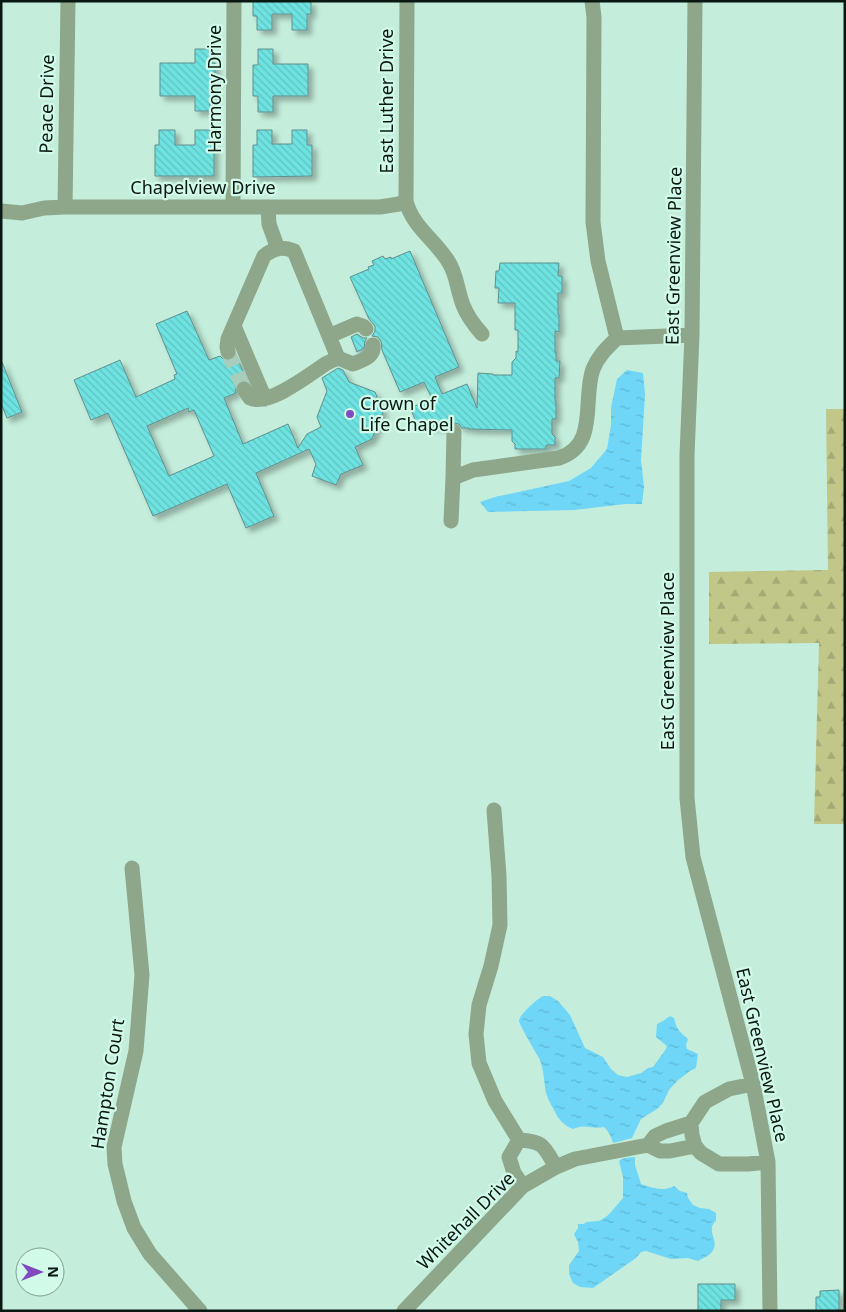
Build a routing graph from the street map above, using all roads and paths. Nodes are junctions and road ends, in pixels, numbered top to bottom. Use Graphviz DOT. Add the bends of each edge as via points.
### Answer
graph roads {
  1 [pos="68,1"];
  2 [pos="234,1"];
  3 [pos="407,1"];
  4 [pos="592,1"];
  5 [pos="695,1"];
  6 [pos="406,201"];
  7 [pos="65,207"];
  8 [pos="233,207"];
  9 [pos="268,207"];
  10 [pos="1,211"];
  11 [pos="278,249"];
  12 [pos="234,326"];
  13 [pos="366,329"];
  14 [pos="482,334"];
  15 [pos="692,335"];
  16 [pos="329,336"];
  17 [pos="617,338"];
  18 [pos="373,345"];
  19 [pos="228,352"];
  20 [pos="338,358"];
  21 [pos="244,389"];
  22 [pos="265,399"];
  23 [pos="454,432"];
  24 [pos="453,478"];
  25 [pos="451,521"];
  26 [pos="494,810"];
  27 [pos="132,868"];
  28 [pos="752,1084"];
  29 [pos="691,1123"];
  30 [pos="518,1140"];
  31 [pos="648,1145"];
  32 [pos="696,1146"];
  33 [pos="768,1162"];
  34 [pos="556,1167"];
  35 [pos="523,1186"];
  36 [pos="200,1311"];
  37 [pos="404,1311"];
  38 [pos="770,1311"];
  1 -- 7 [label="street, Peace Drive"];
  2 -- 8 [label="street, Harmony Drive"];
  3 -- 6 [label="street, East Luther Drive"];
  4 -- 17 [label="street" via="594,240"];
  5 -- 15 [label="street, East Greenview Place"];
  6 -- 9 [label="street, Chapelview Drive" via="380,207"];
  6 -- 14 [label="street" via="412,217 450,263 463,305"];
  7 -- 8 [label="street, Chapelview Drive"];
  7 -- 10 [label="street, Chapelview Drive" via="22,213"];
  8 -- 9 [label="street, Chapelview Drive"];
  9 -- 11 [label="street" via="269,224"];
  11 -- 12 [label="street" via="264,256"];
  11 -- 16 [label="street" via="294,251"];
  12 -- 19 [label="street" via="227,344"];
  12 -- 22 [label="street"];
  13 -- 16 [label="street" via="357,324"];
  15 -- 17 [label="street"];
  15 -- 28 [label="street, East Greenview Place" via="688,455 687,798 694,857"];
  16 -- 20 [label="street"];
  17 -- 24 [label="street" via="594,367 586,431 574,449 559,458 473,470"];
  18 -- 20 [label="street" via="371,355 353,364"];
  20 -- 22 [label="street"];
  21 -- 22 [label="street" via="254,400"];
  23 -- 24 [label="street"];
  24 -- 25 [label="street"];
  26 -- 30 [label="street" via="500,925 479,1006 476,1034 479,1063"];
  27 -- 36 [label="street, Hampton Court" via="142,975 136,1051 114,1147 115,1164 134,1228 150,1254"];
  28 -- 29 [label="street" via="729,1089 705,1102"];
  28 -- 33 [label="street, East Greenview Place"];
  29 -- 31 [label="street, Whitehall Drive" via="655,1136"];
  29 -- 32 [label="street"];
  30 -- 34 [label="street" via="534,1140 544,1147"];
  30 -- 35 [label="street" via="509,1157"];
  31 -- 32 [label="street, Whitehall Drive" via="670,1151"];
  31 -- 34 [label="street, Whitehall Drive" via="575,1159"];
  32 -- 33 [label="street" via="719,1164"];
  33 -- 38 [label="street, East Greenview Place"];
  34 -- 35 [label="street, Whitehall Drive"];
  35 -- 37 [label="street, Whitehall Drive"];
}
